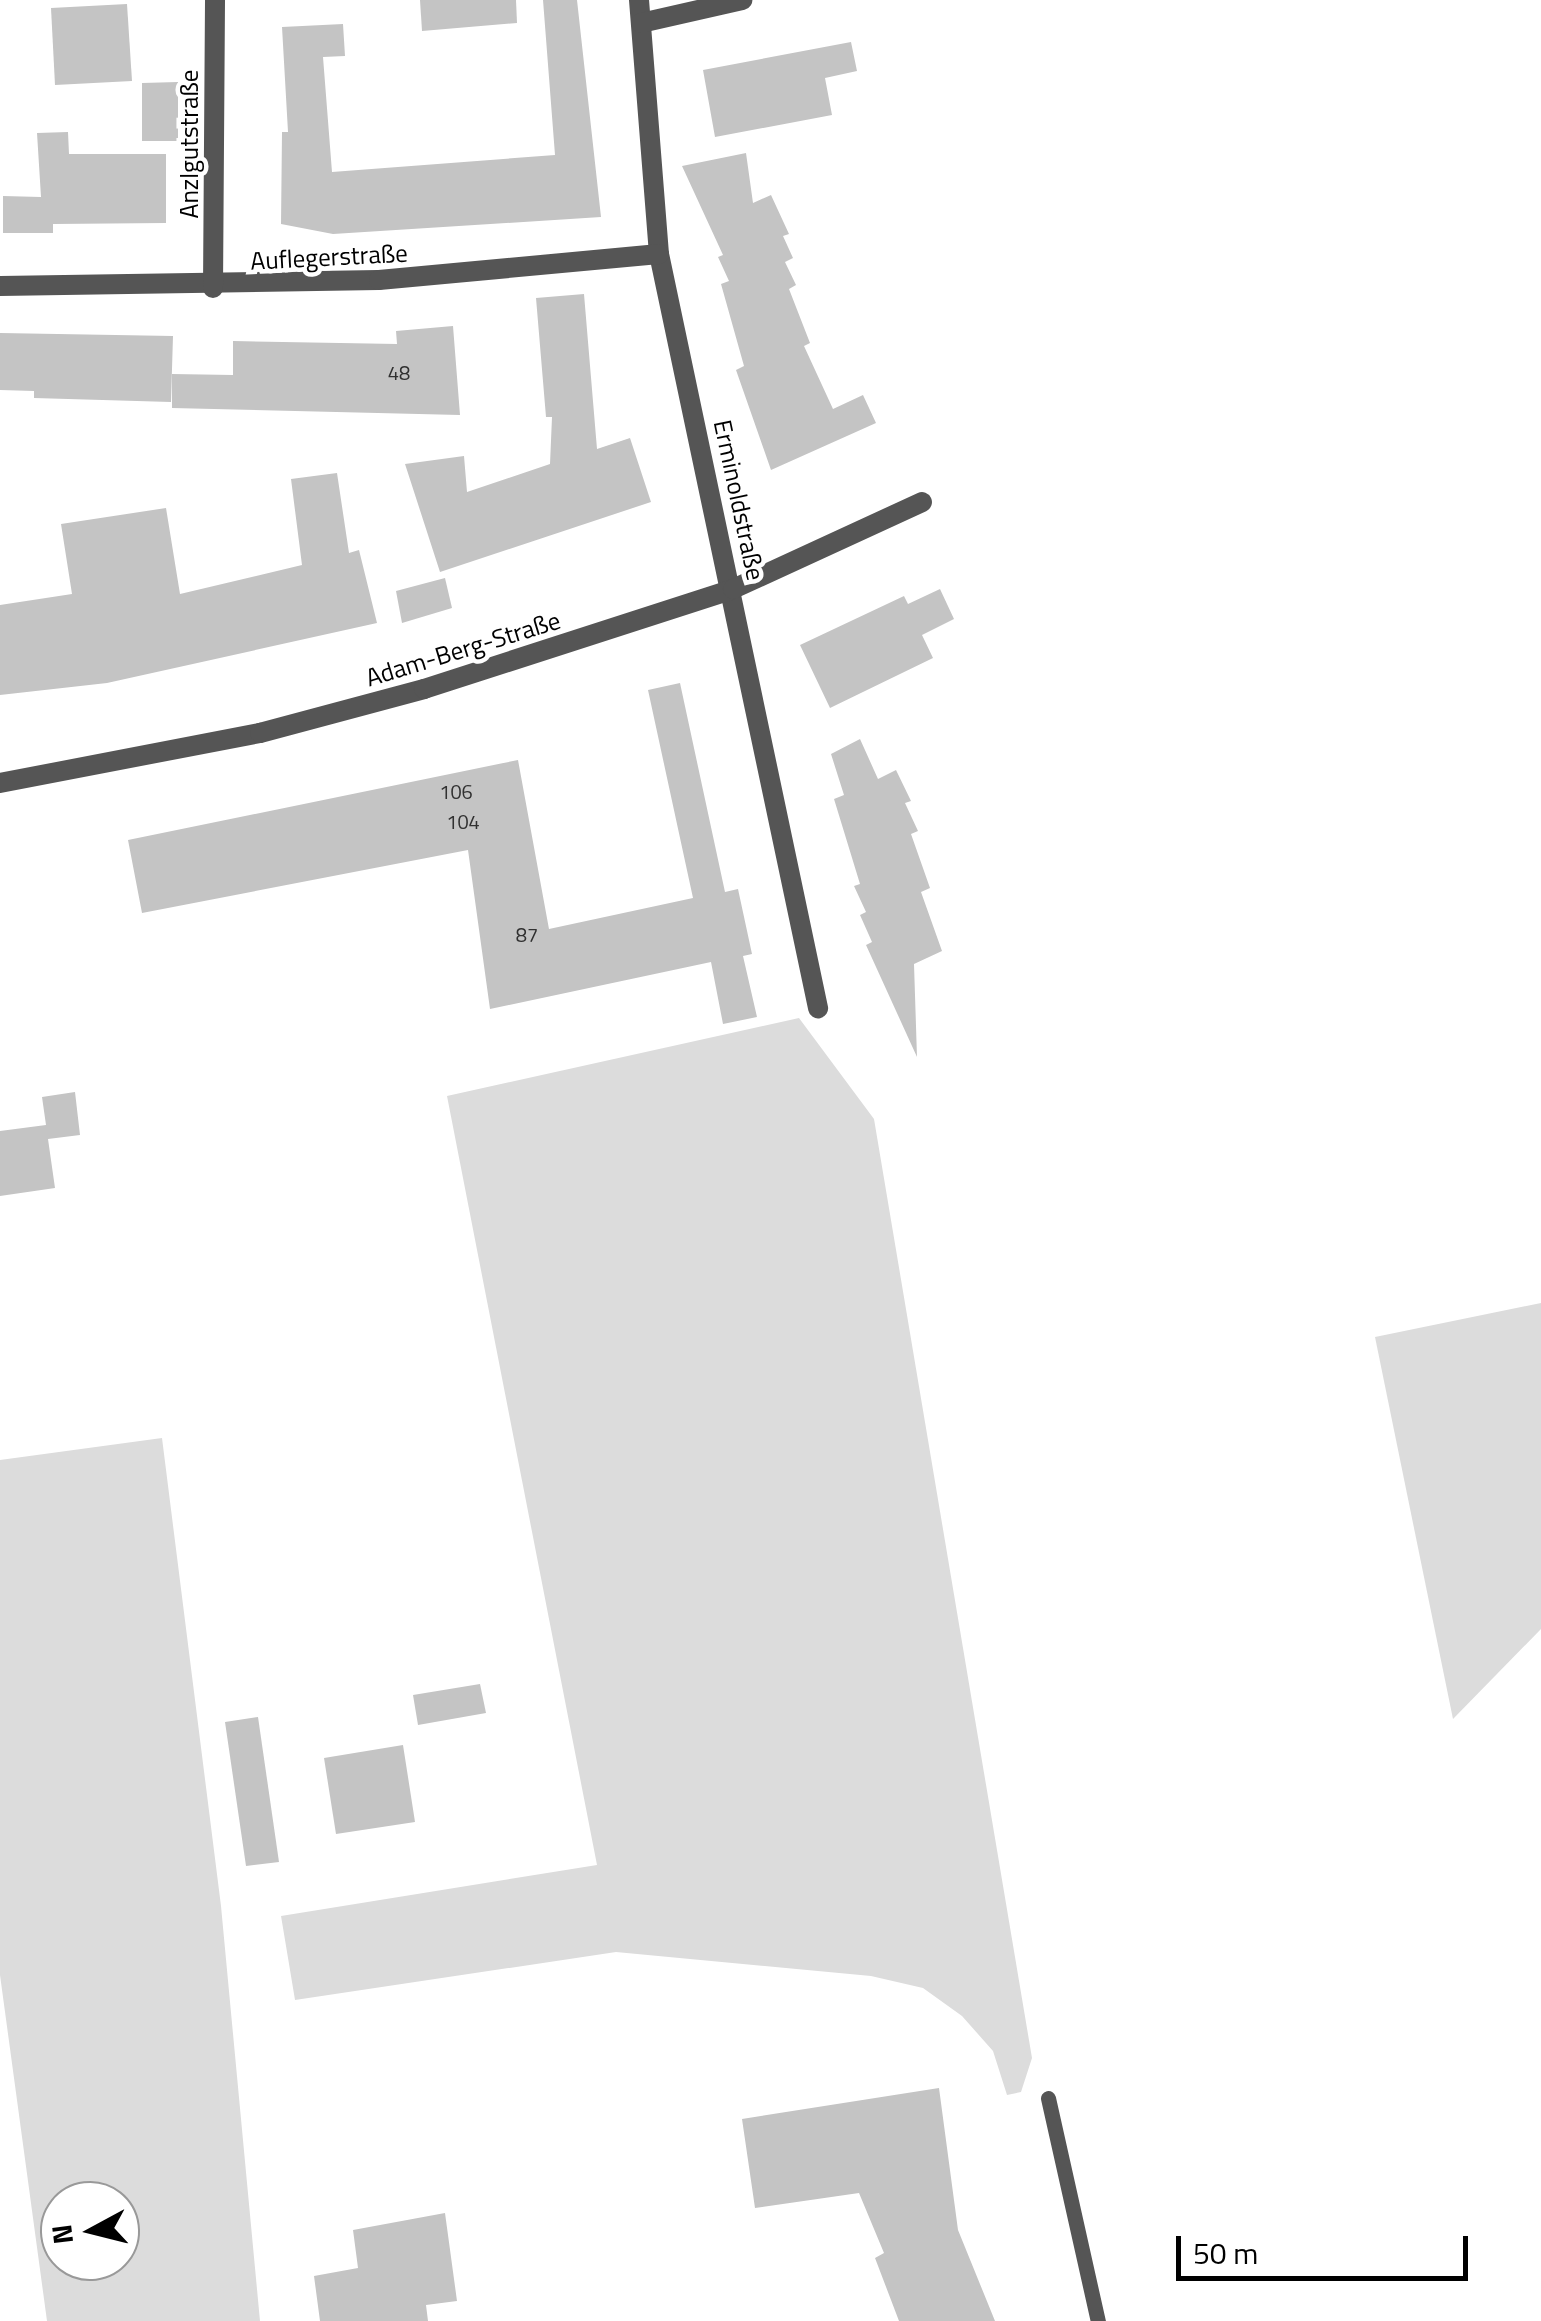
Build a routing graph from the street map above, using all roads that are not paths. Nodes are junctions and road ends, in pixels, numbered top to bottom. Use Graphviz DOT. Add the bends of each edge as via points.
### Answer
graph roads {
  1 [pos="216,0"];
  2 [pos="639,0"];
  3 [pos="742,0"];
  4 [pos="640,23"];
  5 [pos="659,254"];
  6 [pos="0,286"];
  7 [pos="214,288"];
  8 [pos="922,502"];
  9 [pos="733,589"];
  10 [pos="0,784"];
  11 [pos="818,1008"];
  12 [pos="1048,2098"];
  13 [pos="1098,2321"];
  1 -- 7 [label="street, Anzlgutstraße"];
  2 -- 4 [label="street, Erminoldstraße"];
  3 -- 4 [label="street"];
  4 -- 5 [label="street, Erminoldstraße"];
  5 -- 7 [label="street, Auflegerstraße"];
  5 -- 9 [label="street, Erminoldstraße"];
  6 -- 7 [label="street, Auflegerstraße"];
  8 -- 9 [label="street, Adam-Berg-Straße"];
  9 -- 10 [label="street, Adam-Berg-Straße" via="392,698 117,764"];
  9 -- 11 [label="street, Erminoldstraße"];
  12 -- 13 [label="lane"];
}
